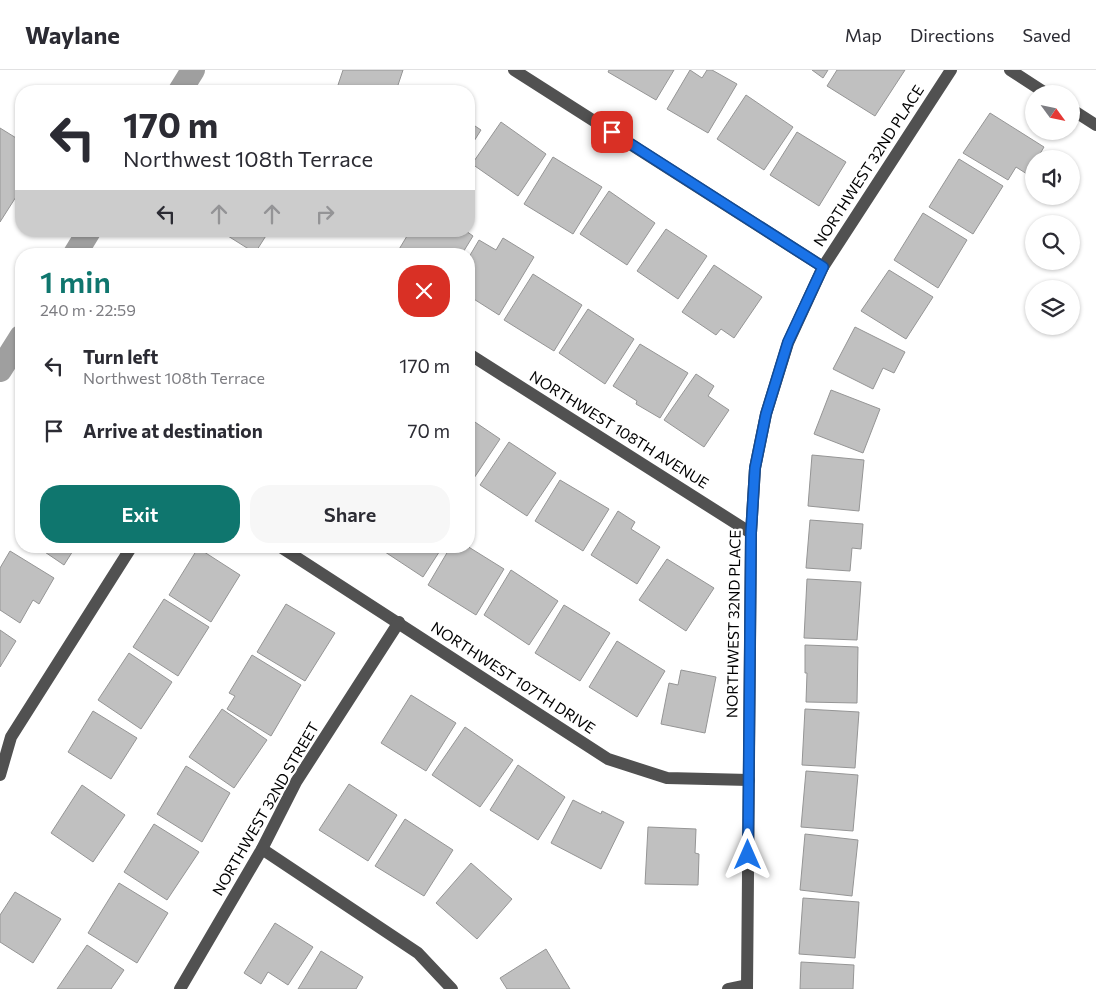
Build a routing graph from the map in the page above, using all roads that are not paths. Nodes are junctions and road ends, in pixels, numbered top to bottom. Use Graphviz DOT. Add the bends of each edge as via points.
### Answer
graph roads {
  1 [pos="514,70"];
  2 [pos="951,70"];
  3 [pos="1010,70"];
  4 [pos="1033,85"];
  5 [pos="1080,115"];
  6 [pos="1096,125"];
  7 [pos="823,267"];
  8 [pos="475,358"];
  9 [pos="751,533"];
  10 [pos="128,553"];
  11 [pos="291,553"];
  12 [pos="399,622"];
  13 [pos="0,775"];
  14 [pos="749,780"];
  15 [pos="262,849"];
  16 [pos="747,987"];
  17 [pos="180,989"];
  18 [pos="452,989"];
  19 [pos="728,989"];
  1 -- 7 [label="street"];
  2 -- 7 [label="street, NORTHWEST 32ND PLACE"];
  3 -- 4 [label="street"];
  5 -- 6 [label="street"];
  7 -- 9 [label="street, NORTHWEST 32ND PLACE" via="788,342 766,414 755,468"];
  8 -- 9 [label="street, NORTHWEST 108TH AVENUE"];
  9 -- 14 [label="street, NORTHWEST 32ND PLACE"];
  10 -- 13 [label="street" via="11,737"];
  11 -- 12 [label="street, NORTHWEST 107TH DRIVE"];
  12 -- 14 [label="street, NORTHWEST 107TH DRIVE" via="608,759 667,778"];
  12 -- 15 [label="street, NORTHWEST 32ND STREET" via="296,782"];
  14 -- 16 [label="street, NORTHWEST 32ND PLACE"];
  15 -- 17 [label="street, NORTHWEST 32ND STREET"];
  15 -- 18 [label="street" via="418,953"];
  16 -- 19 [label="street"];
}
